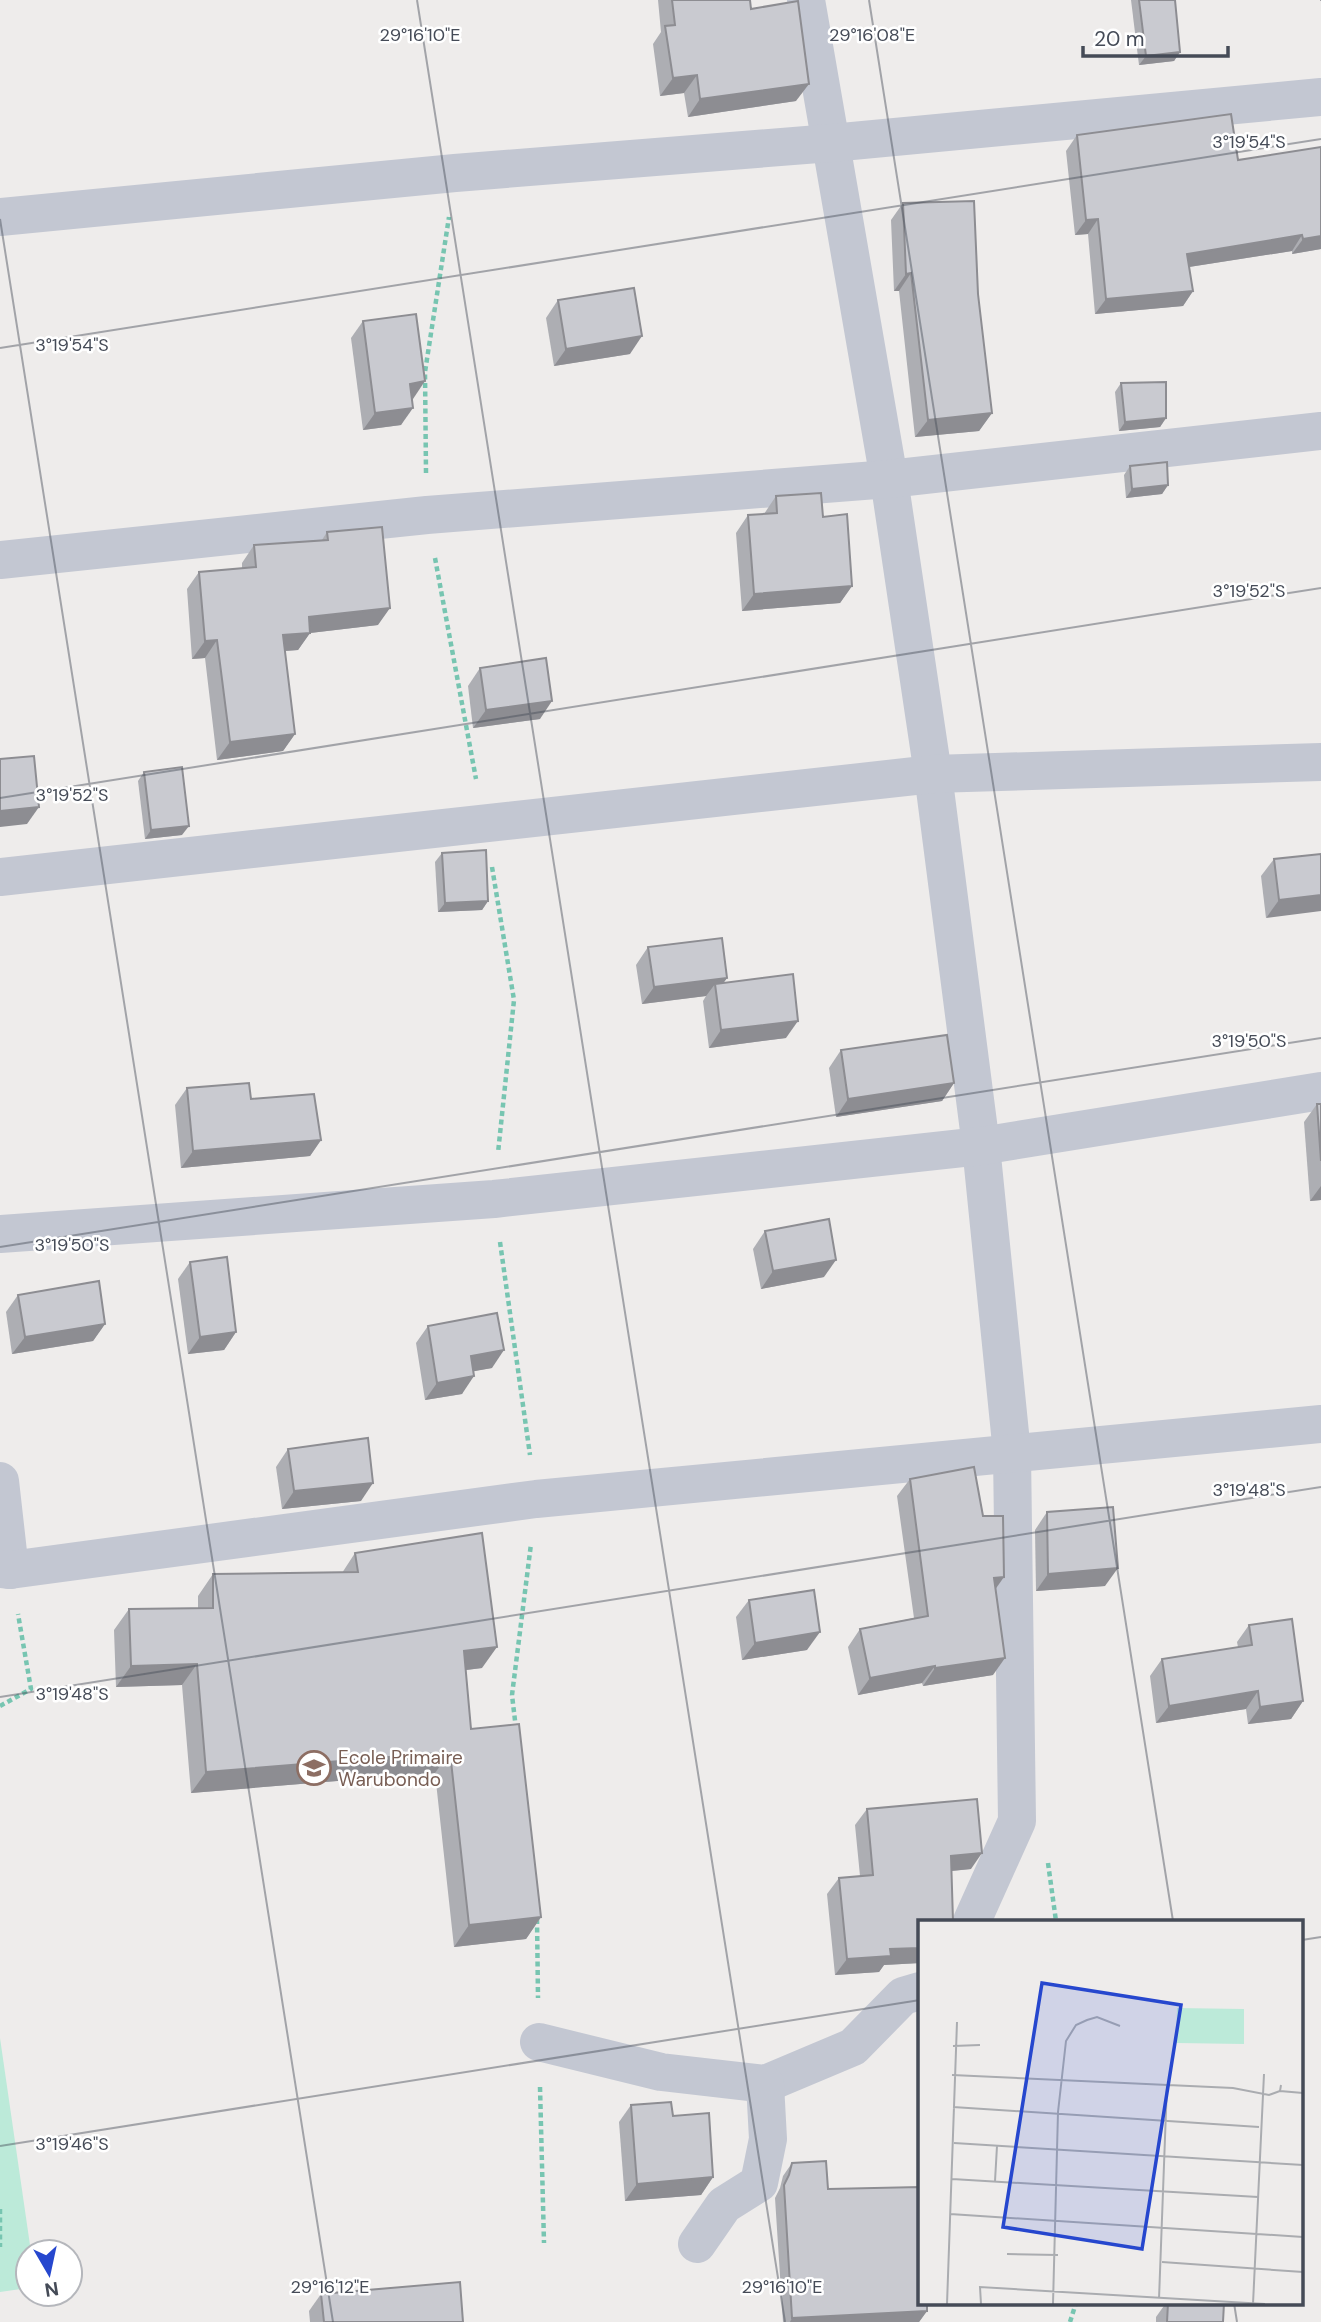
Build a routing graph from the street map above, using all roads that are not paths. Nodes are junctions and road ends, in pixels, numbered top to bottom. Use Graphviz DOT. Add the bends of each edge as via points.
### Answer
graph roads {
  1 [pos="806,0"];
  2 [pos="1321,97"];
  3 [pos="831,143"];
  4 [pos="0,217"];
  5 [pos="1321,431"];
  6 [pos="889,479"];
  7 [pos="0,560"];
  8 [pos="1321,762"];
  9 [pos="933,774"];
  10 [pos="0,877"];
  11 [pos="1321,1091"];
  12 [pos="981,1146"];
  13 [pos="0,1234"];
  14 [pos="1321,1424"];
  15 [pos="1012,1453"];
  16 [pos="0,1481"];
  17 [pos="5,1569"];
  18 [pos="972,1920"];
  19 [pos="918,1992"];
  20 [pos="539,2042"];
  21 [pos="765,2084"];
  22 [pos="696,2244"];
  1 -- 3 [label="street"];
  2 -- 3 [label="street"];
  3 -- 4 [label="street" via="442,174"];
  3 -- 6 [label="street"];
  5 -- 6 [label="street"];
  6 -- 7 [label="street" via="427,515"];
  6 -- 9 [label="street"];
  8 -- 9 [label="street"];
  9 -- 10 [label="street"];
  9 -- 12 [label="street"];
  11 -- 12 [label="street"];
  12 -- 13 [label="street" via="494,1199"];
  12 -- 15 [label="street"];
  14 -- 15 [label="street"];
  15 -- 17 [label="street" via="536,1499"];
  15 -- 18 [label="street" via="1017,1821"];
  16 -- 17 [label="street"];
  19 -- 21 [label="street" via="903,1996 853,2047"];
  20 -- 21 [label="street" via="661,2072"];
  21 -- 22 [label="street" via="768,2139 759,2183 724,2205"];
}
